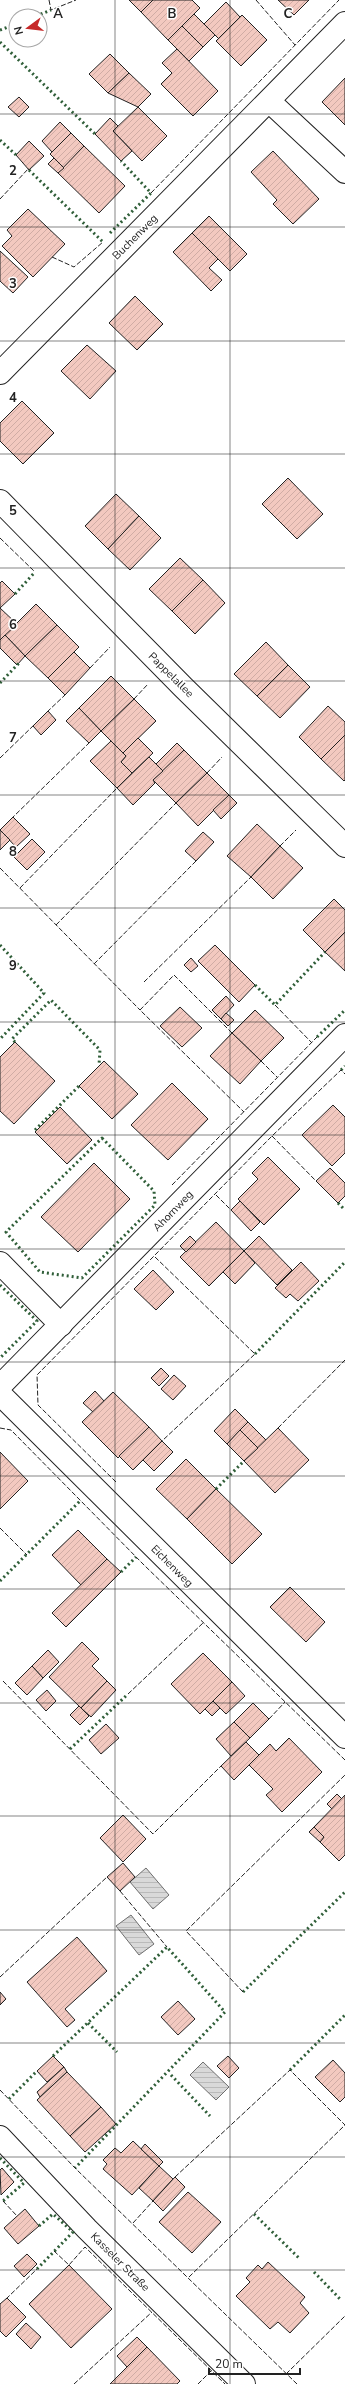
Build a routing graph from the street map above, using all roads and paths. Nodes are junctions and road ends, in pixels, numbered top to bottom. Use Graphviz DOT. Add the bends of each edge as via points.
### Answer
graph roads {
  1 [pos="345,23"];
  2 [pos="269,101"];
  3 [pos="345,172"];
  4 [pos="0,373"];
  5 [pos="0,500"];
  6 [pos="345,846"];
  7 [pos="345,1034"];
  8 [pos="0,1263"];
  9 [pos="61,1325"];
  10 [pos="0,1386"];
  11 [pos="0,1394"];
  12 [pos="345,1737"];
  13 [pos="0,2137"];
  14 [pos="244,2384"];
  1 -- 2 [label="street, Buchenweg"];
  2 -- 3 [label="street"];
  2 -- 4 [label="street, Buchenweg"];
  5 -- 6 [label="street, Pappelallee" via="177,681"];
  7 -- 9 [label="street, Ahornweg"];
  8 -- 9 [label="street"];
  9 -- 10 [label="street, Ahornweg"];
  11 -- 12 [label="street, Eichenweg"];
  13 -- 14 [label="street, Kasseler Straße" via="87,2230"];
}
